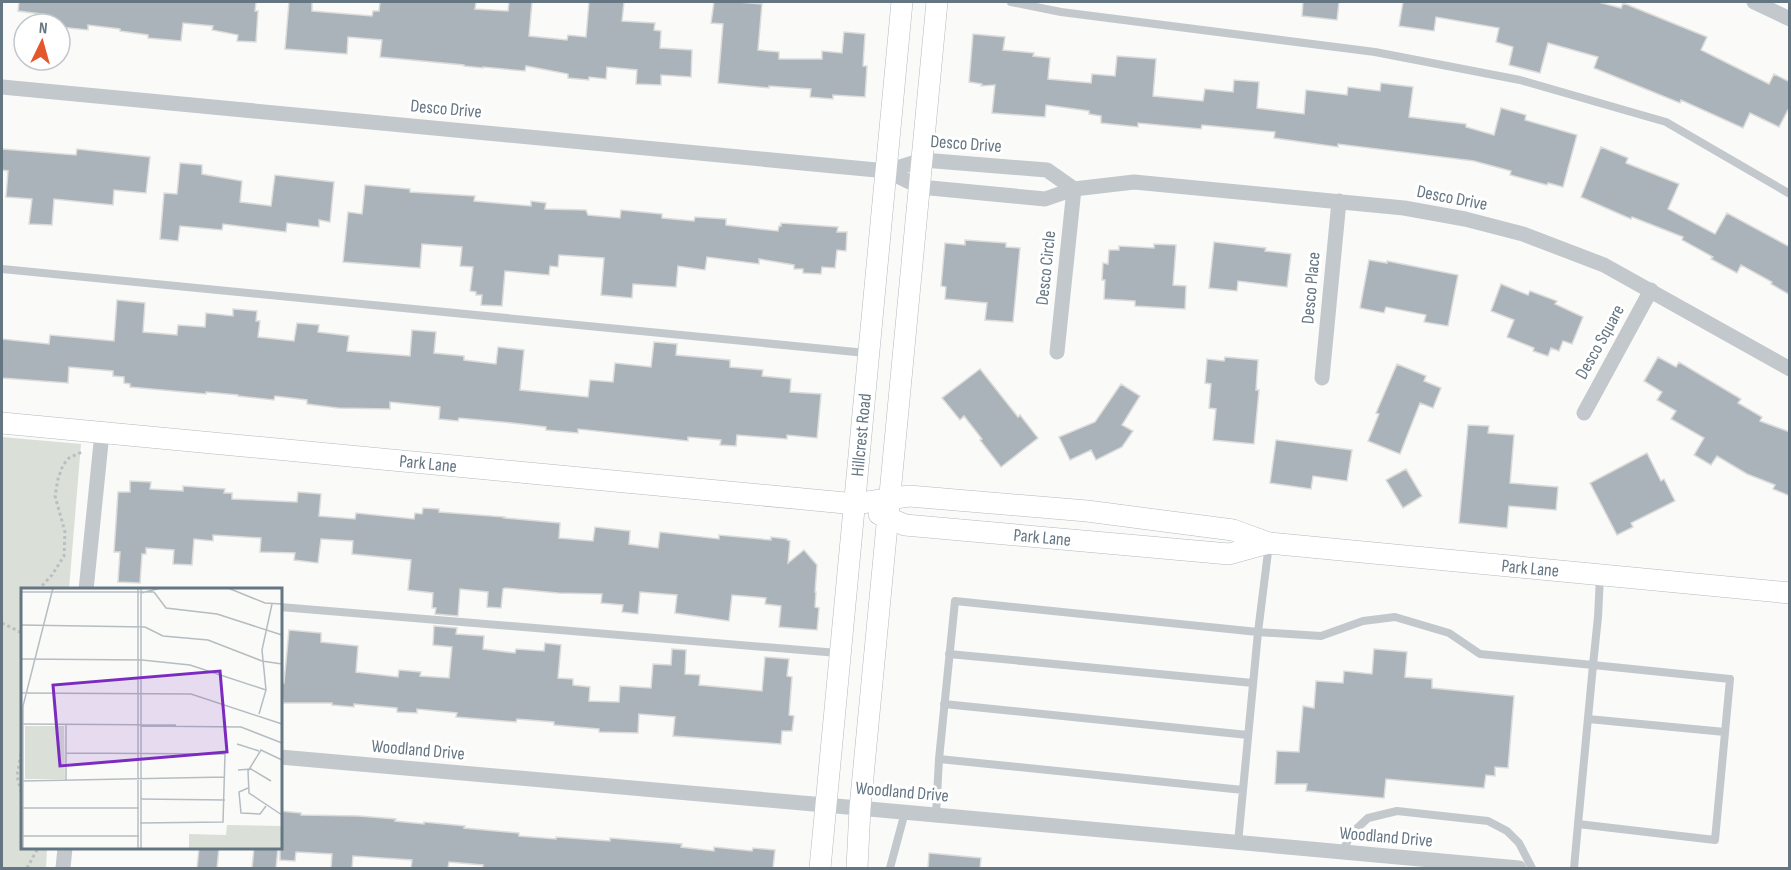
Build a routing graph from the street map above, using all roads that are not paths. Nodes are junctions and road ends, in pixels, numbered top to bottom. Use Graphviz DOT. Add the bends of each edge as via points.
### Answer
graph roads {
  1 [pos="902,2"];
  2 [pos="937,2"];
  3 [pos="1011,2"];
  4 [pos="1754,2"];
  5 [pos="1790,19"];
  6 [pos="2,87"];
  7 [pos="923,160"];
  8 [pos="887,171"];
  9 [pos="920,187"];
  10 [pos="1074,189"];
  11 [pos="1790,194"];
  12 [pos="1339,201"];
  13 [pos="2,269"];
  14 [pos="1651,290"];
  15 [pos="1057,352"];
  16 [pos="868,353"];
  17 [pos="1790,369"];
  18 [pos="1322,378"];
  19 [pos="1584,413"];
  20 [pos="2,423"];
  21 [pos="101,438"];
  22 [pos="854,504"];
  23 [pos="890,508"];
  24 [pos="1269,543"];
  25 [pos="1600,574"];
  26 [pos="86,588"];
  27 [pos="1790,593"];
  28 [pos="282,607"];
  29 [pos="1258,632"];
  30 [pos="840,653"];
  31 [pos="949,654"];
  32 [pos="1593,665"];
  33 [pos="1253,683"];
  34 [pos="944,704"];
  35 [pos="1588,719"];
  36 [pos="1725,732"];
  37 [pos="1248,735"];
  38 [pos="282,758"];
  39 [pos="939,759"];
  40 [pos="1243,790"];
  41 [pos="825,805"];
  42 [pos="861,808"];
  43 [pos="905,812"];
  44 [pos="936,815"];
  45 [pos="1578,824"];
  46 [pos="1238,843"];
  47 [pos="65,849"];
  48 [pos="1342,853"];
  49 [pos="63,868"];
  50 [pos="820,868"];
  51 [pos="856,868"];
  52 [pos="890,868"];
  53 [pos="1519,868"];
  54 [pos="1532,868"];
  55 [pos="1574,868"];
  1 -- 8 [label="street, Hillcrest Road"];
  2 -- 7 [label="street, Hillcrest Road"];
  3 -- 11 [label="lane" via="1061,12 1375,52 1520,80 1666,122"];
  4 -- 5 [label="street"];
  6 -- 8 [label="street, Desco Drive"];
  7 -- 8 [label="street, Desco Drive"];
  7 -- 9 [label="street, Hillcrest Road"];
  7 -- 10 [label="street, Desco Drive" via="1047,170"];
  8 -- 9 [label="street, Desco Drive"];
  8 -- 16 [label="street, Hillcrest Road"];
  9 -- 10 [label="street, Desco Drive" via="1045,199"];
  9 -- 23 [label="street, Hillcrest Road"];
  10 -- 12 [label="street, Desco Drive" via="1134,182"];
  10 -- 15 [label="street, Desco Circle"];
  12 -- 14 [label="street, Desco Drive" via="1404,208 1523,234 1604,265"];
  12 -- 18 [label="street, Desco Place"];
  13 -- 16 [label="lane"];
  14 -- 17 [label="street, Desco Drive"];
  14 -- 19 [label="street, Desco Square"];
  16 -- 22 [label="street, Hillcrest Road"];
  20 -- 21 [label="street, Park Lane"];
  21 -- 22 [label="street, Park Lane"];
  21 -- 26 [label="street"];
  22 -- 23 [label="street, Park Lane"];
  22 -- 30 [label="street, Hillcrest Road"];
  23 -- 24 [label="street, Park Lane" via="918,497 1087,511 1233,530"];
  23 -- 24 [label="street, Park Lane" via="905,525 1228,554"];
  23 -- 42 [label="street, Hillcrest Road"];
  24 -- 25 [label="street, Park Lane"];
  24 -- 29 [label="lane"];
  25 -- 27 [label="street, Park Lane"];
  25 -- 32 [label="lane"];
  28 -- 30 [label="lane"];
  29 -- 31 [label="lane" via="955,601"];
  29 -- 32 [label="lane" via="1321,636 1363,621 1395,617 1449,633 1480,654"];
  29 -- 33 [label="lane"];
  30 -- 41 [label="street, Hillcrest Road"];
  31 -- 33 [label="lane"];
  31 -- 34 [label="lane"];
  32 -- 35 [label="lane"];
  32 -- 36 [label="lane" via="1730,679"];
  33 -- 37 [label="lane"];
  34 -- 37 [label="lane"];
  34 -- 39 [label="lane"];
  35 -- 36 [label="lane"];
  35 -- 45 [label="lane"];
  36 -- 45 [label="lane" via="1715,840"];
  37 -- 40 [label="lane"];
  38 -- 41 [label="street, Woodland Drive"];
  39 -- 40 [label="lane"];
  39 -- 44 [label="lane"];
  40 -- 46 [label="lane"];
  41 -- 42 [label="street, Woodland Drive"];
  41 -- 50 [label="street, Hillcrest Road"];
  42 -- 43 [label="street, Woodland Drive"];
  42 -- 51 [label="street, Hillcrest Road"];
  43 -- 44 [label="street, Woodland Drive"];
  43 -- 52 [label="lane"];
  44 -- 46 [label="street, Woodland Drive"];
  45 -- 55 [label="lane"];
  46 -- 48 [label="street, Woodland Drive"];
  47 -- 49 [label="street"];
  48 -- 53 [label="street, Woodland Drive"];
  48 -- 54 [label="lane" via="1352,833 1368,818 1397,811 1488,821 1519,843"];
}
